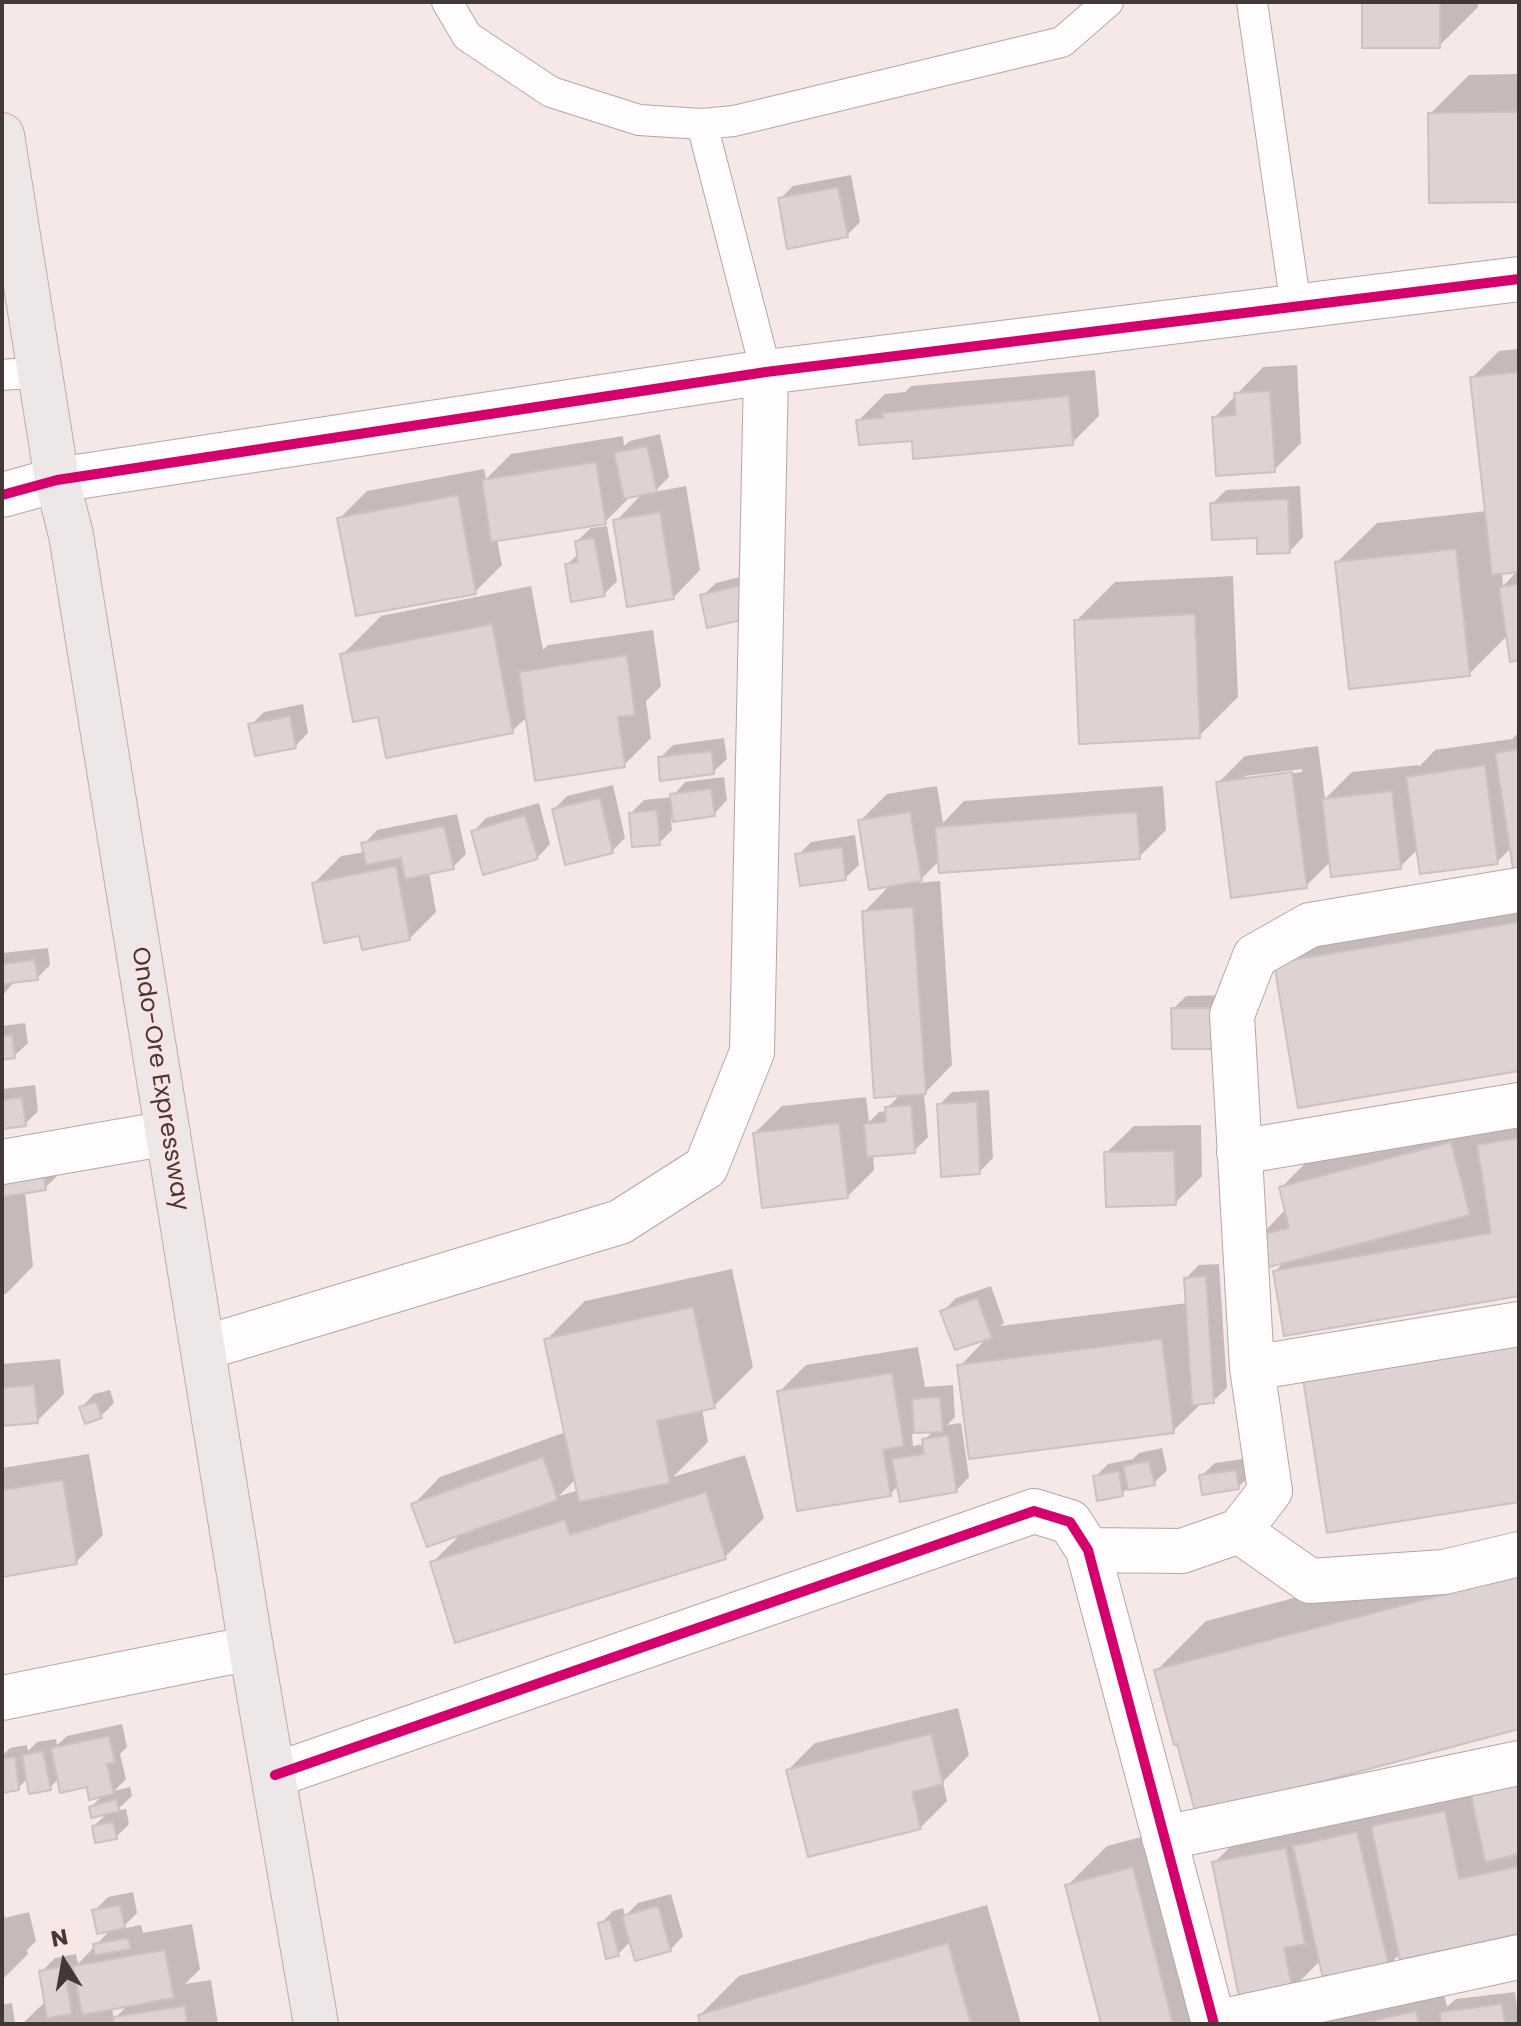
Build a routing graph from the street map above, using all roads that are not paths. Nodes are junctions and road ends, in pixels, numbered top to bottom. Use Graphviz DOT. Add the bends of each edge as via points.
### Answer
graph roads {
  1 [pos="447,2"];
  2 [pos="1108,2"];
  3 [pos="1252,2"];
  4 [pos="702,124"];
  5 [pos="2,135"];
  6 [pos="7,195"];
  7 [pos="1519,279"];
  8 [pos="1296,307"];
  9 [pos="766,372"];
  10 [pos="21,374"];
  11 [pos="57,480"];
  12 [pos="2,495"];
  13 [pos="1519,890"];
  14 [pos="1519,1105"];
  15 [pos="168,1133"];
  16 [pos="1239,1152"];
  17 [pos="2,1162"];
  18 [pos="1519,1324"];
  19 [pos="204,1348"];
  20 [pos="1252,1368"];
  21 [pos="1239,1531"];
  22 [pos="1088,1550"];
  23 [pos="1519,1554"];
  24 [pos="251,1648"];
  25 [pos="2,1698"];
  26 [pos="1519,1763"];
  27 [pos="275,1775"];
  28 [pos="1164,1838"];
  29 [pos="1519,1957"];
  30 [pos="316,2024"];
  31 [pos="1214,2024"];
  1 -- 4 [label="lane" via="467,36 551,92 639,120"];
  2 -- 4 [label="lane" via="1062,42 734,121"];
  3 -- 8 [label="lane"];
  4 -- 9 [label="lane"];
  5 -- 6 [label="main road, Ondo-Ore Expressway"];
  6 -- 10 [label="main road, Ondo-Ore Expressway"];
  7 -- 8 [label="street"];
  8 -- 9 [label="street"];
  9 -- 11 [label="street"];
  9 -- 19 [label="street" via="752,1052 706,1167 620,1222"];
  10 -- 11 [label="main road, Ondo-Ore Expressway"];
  11 -- 12 [label="street"];
  11 -- 15 [label="main road, Ondo-Ore Expressway" via="71,535"];
  13 -- 16 [label="street" via="1310,925 1255,956 1232,1015"];
  14 -- 16 [label="street"];
  15 -- 17 [label="street"];
  15 -- 19 [label="main road, Ondo-Ore Expressway"];
  16 -- 20 [label="street"];
  18 -- 20 [label="street"];
  19 -- 24 [label="main road, Ondo-Ore Expressway"];
  20 -- 21 [label="street" via="1270,1491"];
  21 -- 22 [label="street" via="1182,1551"];
  21 -- 23 [label="street" via="1310,1581 1444,1572"];
  22 -- 27 [label="street" via="1070,1522 1034,1511"];
  22 -- 28 [label="street"];
  24 -- 25 [label="street"];
  24 -- 27 [label="main road, Ondo-Ore Expressway"];
  26 -- 28 [label="street"];
  27 -- 30 [label="main road, Ondo-Ore Expressway"];
  28 -- 31 [label="street"];
  29 -- 31 [label="street"];
}
